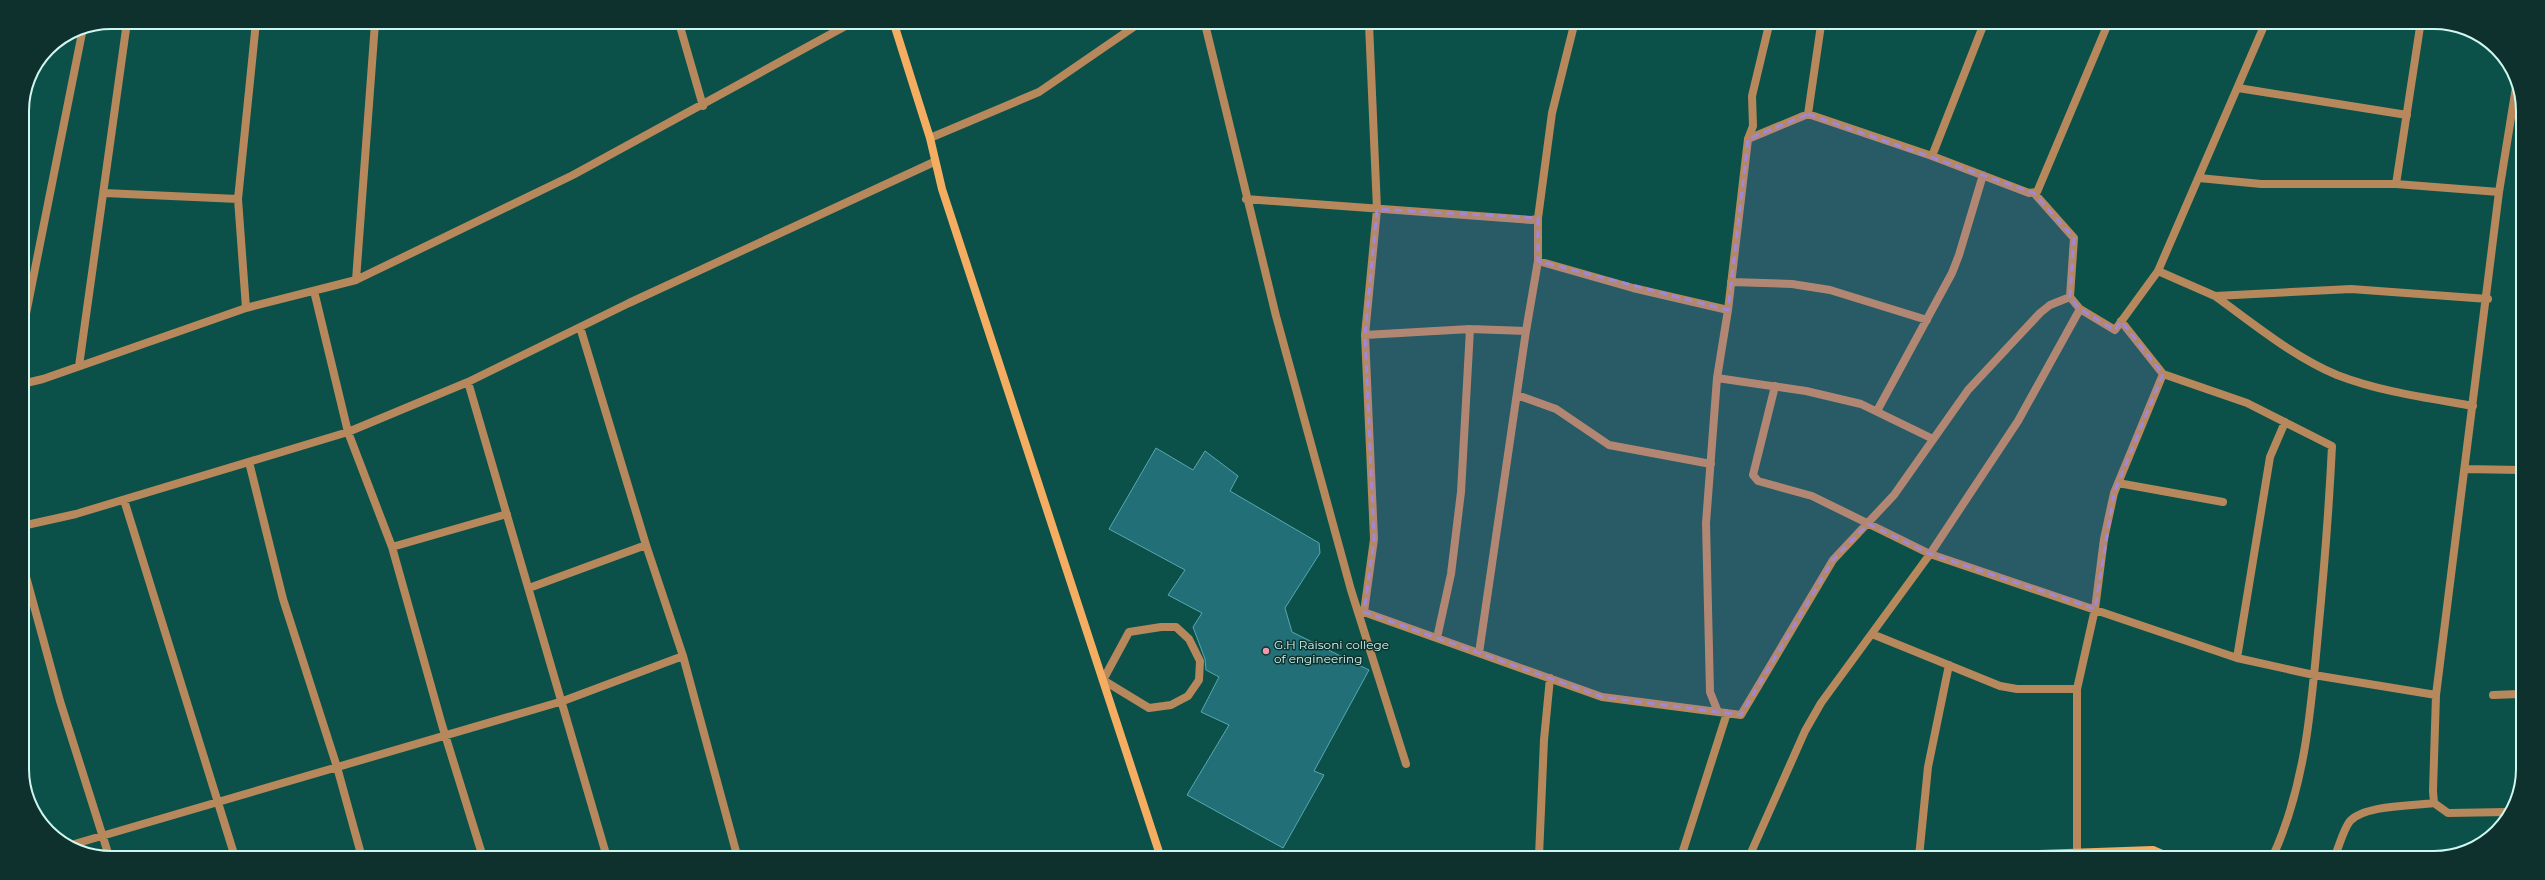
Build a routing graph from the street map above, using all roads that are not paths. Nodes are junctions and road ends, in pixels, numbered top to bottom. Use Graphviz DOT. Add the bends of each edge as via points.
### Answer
graph roads {
  1 [pos="126,29"];
  2 [pos="255,29"];
  3 [pos="374,29"];
  4 [pos="681,29"];
  5 [pos="842,29"];
  6 [pos="896,29"];
  7 [pos="1131,29"];
  8 [pos="1206,29"];
  9 [pos="1369,29"];
  10 [pos="1573,29"];
  11 [pos="1768,29"];
  12 [pos="1820,29"];
  13 [pos="1981,29"];
  14 [pos="2106,29"];
  15 [pos="2263,29"];
  16 [pos="2420,29"];
  17 [pos="82,34"];
  18 [pos="2238,88"];
  19 [pos="2514,97"];
  20 [pos="703,106"];
  21 [pos="1808,114"];
  22 [pos="2407,115"];
  23 [pos="930,138"];
  24 [pos="1748,139"];
  25 [pos="1932,156"];
  26 [pos="934,162"];
  27 [pos="1983,175"];
  28 [pos="2199,178"];
  29 [pos="2396,184"];
  30 [pos="2499,192"];
  31 [pos="104,193"];
  32 [pos="2034,193"];
  33 [pos="238,199"];
  34 [pos="1246,199"];
  35 [pos="1377,209"];
  36 [pos="1538,218"];
  37 [pos="1538,261"];
  38 [pos="2158,271"];
  39 [pos="356,280"];
  40 [pos="1731,282"];
  41 [pos="314,291"];
  42 [pos="2215,296"];
  43 [pos="2070,297"];
  44 [pos="29,299"];
  45 [pos="2488,299"];
  46 [pos="246,308"];
  47 [pos="2080,309"];
  48 [pos="1728,310"];
  49 [pos="1927,320"];
  50 [pos="2121,321"];
  51 [pos="580,327"];
  52 [pos="1470,328"];
  53 [pos="1526,331"];
  54 [pos="1366,335"];
  55 [pos="79,366"];
  56 [pos="2163,374"];
  57 [pos="1717,378"];
  58 [pos="29,382"];
  59 [pos="468,382"];
  60 [pos="1775,386"];
  61 [pos="1517,395"];
  62 [pos="2473,406"];
  63 [pos="1877,411"];
  64 [pos="2285,422"];
  65 [pos="348,432"];
  66 [pos="1933,439"];
  67 [pos="249,462"];
  68 [pos="1710,464"];
  69 [pos="2465,469"];
  70 [pos="2516,470"];
  71 [pos="2118,483"];
  72 [pos="124,500"];
  73 [pos="2223,502"];
  74 [pos="507,514"];
  75 [pos="29,524"];
  76 [pos="1868,524"];
  77 [pos="646,545"];
  78 [pos="392,547"];
  79 [pos="1930,554"];
  80 [pos="29,588"];
  81 [pos="529,588"];
  82 [pos="2095,609"];
  83 [pos="1361,611"];
  84 [pos="1872,634"];
  85 [pos="1437,638"];
  86 [pos="1478,653"];
  87 [pos="683,656"];
  88 [pos="2237,658"];
  89 [pos="1949,665"];
  90 [pos="2314,675"];
  91 [pos="1550,678"];
  92 [pos="1103,680"];
  93 [pos="2077,689"];
  94 [pos="2516,694"];
  95 [pos="2436,695"];
  96 [pos="2493,695"];
  97 [pos="563,701"];
  98 [pos="1718,712"];
  99 [pos="1728,713"];
  100 [pos="445,735"];
  101 [pos="1406,764"];
  102 [pos="336,767"];
  103 [pos="217,802"];
  104 [pos="2434,803"];
  105 [pos="2504,812"];
  106 [pos="103,835"];
  107 [pos="77,843"];
  108 [pos="107,851"];
  109 [pos="233,851"];
  110 [pos="360,851"];
  111 [pos="481,851"];
  112 [pos="605,851"];
  113 [pos="736,851"];
  114 [pos="1158,851"];
  115 [pos="1539,851"];
  116 [pos="1683,851"];
  117 [pos="1752,851"];
  118 [pos="1920,851"];
  119 [pos="2077,851"];
  120 [pos="2128,851"];
  121 [pos="2155,851"];
  122 [pos="2275,851"];
  123 [pos="2337,851"];
  1 -- 31 [label="street"];
  2 -- 33 [label="street"];
  3 -- 39 [label="street"];
  4 -- 20 [label="street"];
  5 -- 20 [label="street"];
  6 -- 23 [label="street"];
  7 -- 23 [label="street" via="1039,92"];
  8 -- 34 [label="street"];
  9 -- 35 [label="street"];
  10 -- 36 [label="street" via="1552,113"];
  11 -- 24 [label="street" via="1752,96 1752,126"];
  12 -- 21 [label="street"];
  13 -- 25 [label="street"];
  14 -- 32 [label="street" via="2041,188"];
  15 -- 18 [label="street"];
  16 -- 22 [label="street"];
  17 -- 44 [label="street"];
  18 -- 22 [label="street"];
  18 -- 28 [label="street"];
  19 -- 30 [label="street"];
  20 -- 39 [label="street" via="573,175"];
  21 -- 24 [label="street"];
  21 -- 25 [label="street"];
  22 -- 29 [label="street"];
  23 -- 26 [label="street"];
  24 -- 40 [label="street"];
  25 -- 27 [label="street"];
  26 -- 51 [label="street"];
  26 -- 92 [label="street"];
  27 -- 32 [label="street"];
  27 -- 49 [label="street" via="1959,255"];
  28 -- 29 [label="street" via="2260,184"];
  28 -- 38 [label="street"];
  29 -- 30 [label="street"];
  30 -- 45 [label="street"];
  31 -- 33 [label="street"];
  31 -- 55 [label="street"];
  32 -- 43 [label="street" via="2074,238"];
  33 -- 46 [label="street"];
  34 -- 35 [label="street"];
  34 -- 83 [label="street"];
  35 -- 36 [label="street"];
  35 -- 54 [label="street"];
  36 -- 37 [label="street"];
  37 -- 48 [label="street" via="1633,288"];
  37 -- 53 [label="street"];
  38 -- 42 [label="street"];
  38 -- 50 [label="street"];
  39 -- 41 [label="street"];
  40 -- 48 [label="street"];
  40 -- 49 [label="street" via="1810,286"];
  41 -- 46 [label="street"];
  41 -- 65 [label="street"];
  42 -- 45 [label="street" via="2351,289"];
  42 -- 62 [label="street" via="2283,346 2336,374 2394,392"];
  43 -- 47 [label="street"];
  43 -- 66 [label="street" via="2050,305 2040,313 1968,390"];
  45 -- 62 [label="street"];
  46 -- 55 [label="street"];
  47 -- 50 [label="street" via="2115,330"];
  47 -- 79 [label="street" via="2018,421"];
  48 -- 57 [label="street"];
  49 -- 63 [label="street"];
  50 -- 56 [label="street"];
  51 -- 59 [label="street"];
  51 -- 77 [label="street"];
  52 -- 53 [label="street"];
  52 -- 54 [label="street"];
  52 -- 85 [label="street" via="1461,492 1451,574"];
  53 -- 61 [label="street"];
  54 -- 83 [label="street" via="1374,539"];
  55 -- 58 [label="street"];
  56 -- 64 [label="street" via="2248,403"];
  56 -- 71 [label="street"];
  57 -- 60 [label="street"];
  57 -- 68 [label="street"];
  59 -- 65 [label="street"];
  59 -- 74 [label="street"];
  60 -- 63 [label="street" via="1840,399"];
  60 -- 76 [label="street" via="1753,478 1812,496"];
  61 -- 68 [label="street" via="1556,409 1609,445"];
  61 -- 86 [label="street"];
  62 -- 69 [label="street"];
  63 -- 66 [label="street"];
  64 -- 88 [label="street" via="2270,457"];
  64 -- 90 [label="street" via="2332,446 2329,512"];
  65 -- 67 [label="street"];
  65 -- 78 [label="street"];
  66 -- 76 [label="street" via="1894,495"];
  67 -- 72 [label="street"];
  67 -- 102 [label="street" via="283,599"];
  68 -- 98 [label="street" via="1706,523 1710,692"];
  69 -- 70 [label="street"];
  69 -- 95 [label="street"];
  71 -- 73 [label="street"];
  71 -- 82 [label="street" via="2104,539"];
  72 -- 75 [label="street"];
  72 -- 103 [label="street"];
  74 -- 78 [label="street"];
  74 -- 81 [label="street"];
  76 -- 79 [label="street"];
  76 -- 99 [label="street" via="1833,560 1742,715"];
  77 -- 81 [label="street"];
  77 -- 87 [label="street"];
  78 -- 100 [label="street"];
  79 -- 82 [label="street"];
  79 -- 84 [label="street"];
  80 -- 106 [label="street" via="60,701"];
  81 -- 97 [label="street"];
  82 -- 88 [label="street"];
  82 -- 93 [label="street"];
  83 -- 85 [label="street"];
  83 -- 101 [label="street"];
  84 -- 89 [label="street"];
  84 -- 117 [label="street" via="1821,703 1805,731"];
  85 -- 86 [label="street"];
  86 -- 91 [label="street"];
  87 -- 97 [label="street"];
  87 -- 113 [label="street"];
  88 -- 90 [label="street"];
  89 -- 93 [label="street" via="2008,688"];
  89 -- 118 [label="street" via="1928,767"];
  90 -- 95 [label="street"];
  90 -- 122 [label="street" via="2310,722 2299,781"];
  91 -- 98 [label="street" via="1602,697"];
  91 -- 115 [label="street" via="1544,740"];
  92 -- 92 [label="street" via="1149,708 1171,705 1188,696 1199,680 1200,661 1189,639 1176,628 1160,627 1129,632"];
  92 -- 114 [label="street"];
  93 -- 119 [label="street"];
  94 -- 96 [label="street"];
  95 -- 104 [label="street"];
  97 -- 100 [label="street"];
  97 -- 112 [label="street"];
  98 -- 99 [label="street"];
  99 -- 116 [label="street"];
  100 -- 102 [label="street"];
  100 -- 111 [label="street"];
  102 -- 103 [label="street"];
  102 -- 110 [label="street"];
  103 -- 106 [label="street"];
  103 -- 109 [label="street"];
  104 -- 105 [label="street" via="2448,813"];
  104 -- 123 [label="street" via="2370,810 2359,814 2350,822"];
  106 -- 107 [label="street"];
  106 -- 108 [label="street"];
  120 -- 121 [label="street"];
}
